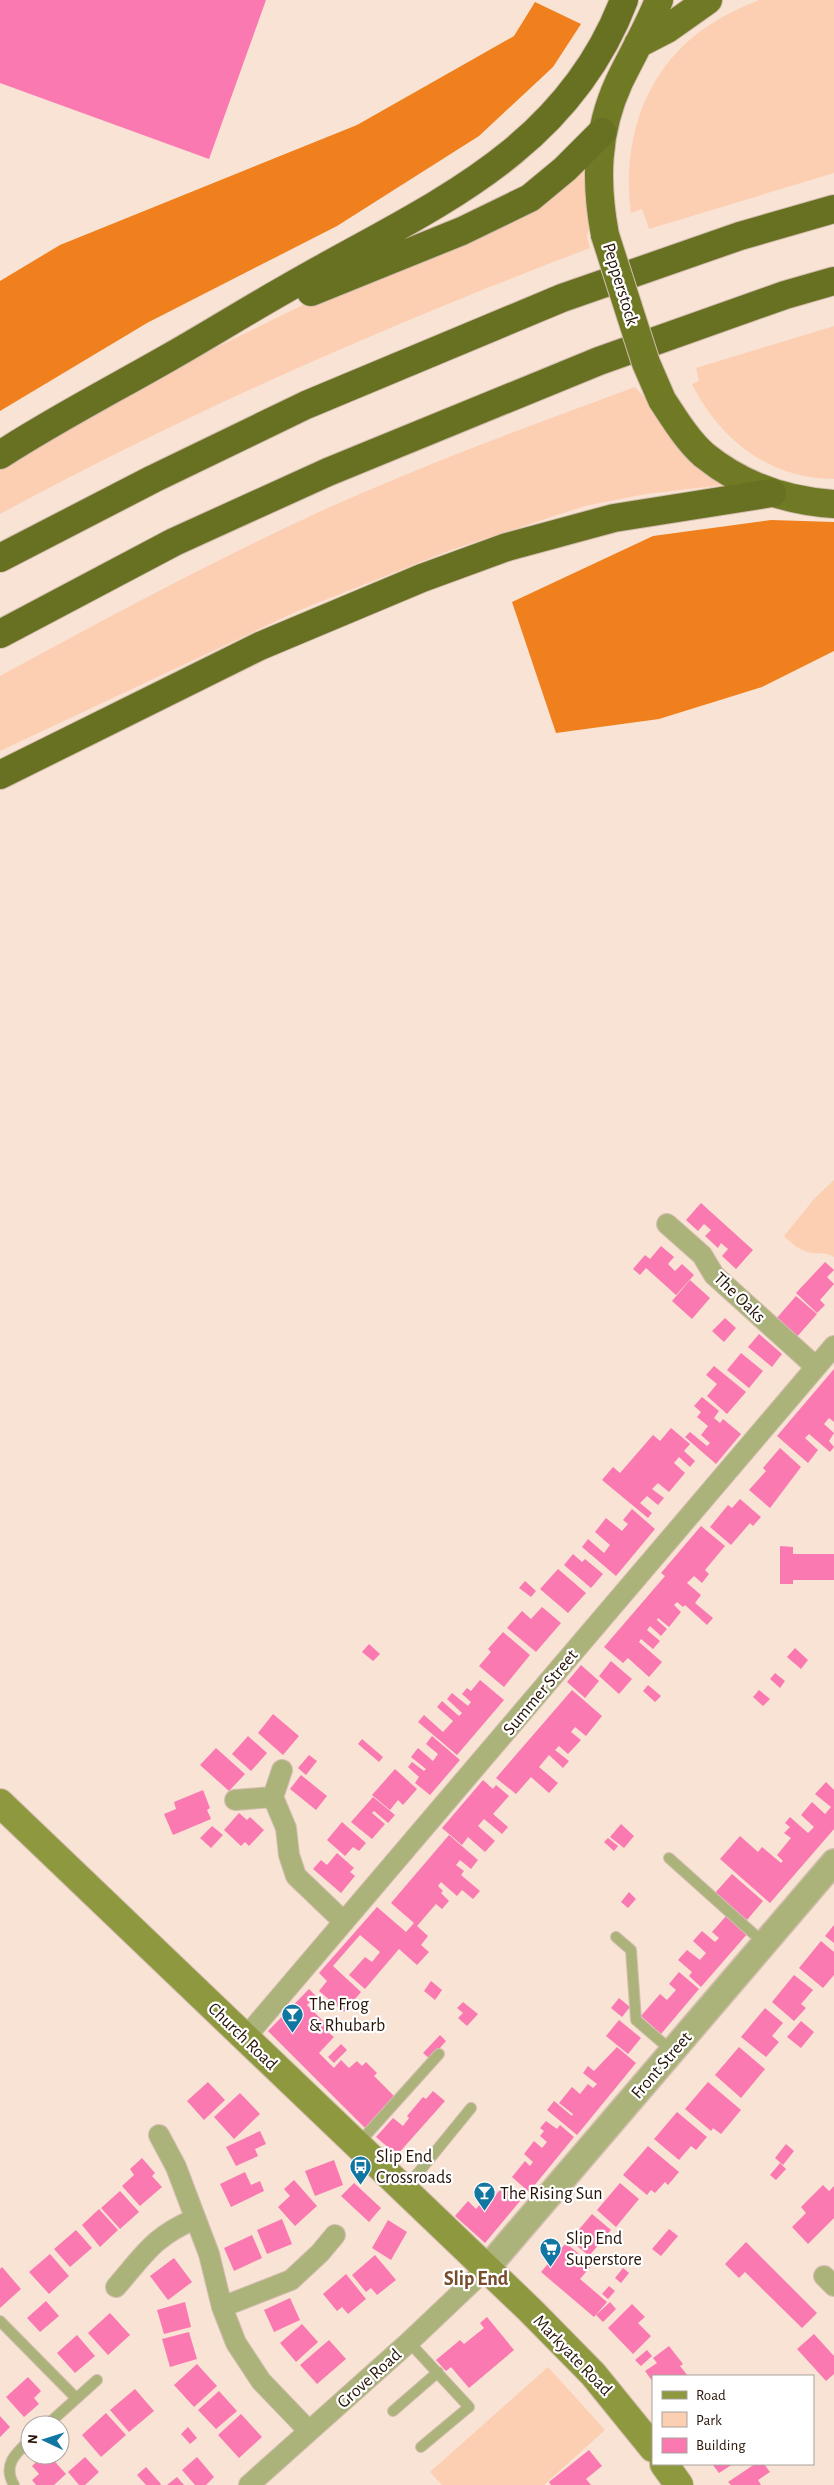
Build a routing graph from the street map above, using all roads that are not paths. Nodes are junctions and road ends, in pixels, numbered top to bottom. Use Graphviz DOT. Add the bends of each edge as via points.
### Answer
graph roads {
  1 [pos="624,0"];
  2 [pos="659,0"];
  3 [pos="708,0"];
  4 [pos="638,44"];
  5 [pos="602,132"];
  6 [pos="834,209"];
  7 [pos="834,281"];
  8 [pos="211,334"];
  9 [pos="0,455"];
  10 [pos="772,493"];
  11 [pos="834,504"];
  12 [pos="0,558"];
  13 [pos="0,634"];
  14 [pos="0,775"];
  15 [pos="667,1224"];
  16 [pos="834,1346"];
  17 [pos="816,1368"];
  18 [pos="282,1770"];
  19 [pos="272,1797"];
  20 [pos="235,1800"];
  21 [pos="0,1803"];
  22 [pos="669,1858"];
  23 [pos="834,1862"];
  24 [pos="344,1922"];
  25 [pos="616,1937"];
  26 [pos="765,1944"];
  27 [pos="245,2038"];
  28 [pos="673,2051"];
  29 [pos="439,2054"];
  30 [pos="471,2108"];
  31 [pos="159,2135"];
  32 [pos="357,2145"];
  33 [pos="404,2190"];
  34 [pos="195,2219"];
  35 [pos="335,2235"];
  36 [pos="487,2268"];
  37 [pos="116,2287"];
  38 [pos="222,2307"];
  39 [pos="0,2321"];
  40 [pos="409,2342"];
  41 [pos="438,2372"];
  42 [pos="97,2380"];
  43 [pos="76,2398"];
  44 [pos="393,2411"];
  45 [pos="58,2415"];
  46 [pos="309,2431"];
  47 [pos="421,2447"];
  48 [pos="652,2447"];
  49 [pos="20,2450"];
  50 [pos="665,2465"];
  51 [pos="14,2485"];
  52 [pos="249,2485"];
  53 [pos="679,2485"];
  1 -- 8 [label="highway" via="602,50 586,75 550,118 509,156 409,221"];
  2 -- 4 [label="highway, Pepperstock"];
  3 -- 4 [label="highway"];
  4 -- 5 [label="highway, Pepperstock" via="618,84"];
  5 -- 8 [label="highway" via="548,185 507,210"];
  5 -- 10 [label="highway, Pepperstock, bridge" via="599,190 605,235 646,363 662,400 703,454 740,478"];
  6 -- 12 [label="highway" via="740,236 562,298 343,390 153,479"];
  7 -- 13 [label="highway" via="784,295 599,361 328,472 174,542"];
  8 -- 9 [label="highway"];
  10 -- 11 [label="highway, Pepperstock" via="800,502"];
  10 -- 14 [label="highway" via="614,518 507,547 422,578 260,646"];
  15 -- 17 [label="street, The Oaks" via="702,1255 714,1275"];
  16 -- 17 [label="street, Summer Street"];
  17 -- 24 [label="street, Summer Street"];
  18 -- 19 [label="street"];
  19 -- 20 [label="street"];
  19 -- 24 [label="street" via="286,1828 289,1855 296,1876"];
  21 -- 27 [label="main road, Church Road"];
  22 -- 26 [label="lane"];
  23 -- 26 [label="street, Front Street"];
  24 -- 27 [label="street, Summer Street"];
  25 -- 28 [label="lane" via="631,1950 636,2020"];
  26 -- 28 [label="street, Front Street"];
  27 -- 32 [label="main road, Church Road"];
  28 -- 36 [label="street, Front Street"];
  29 -- 32 [label="lane"];
  30 -- 33 [label="lane"];
  31 -- 34 [label="street" via="176,2167"];
  32 -- 33 [label="main road, Church Road"];
  33 -- 36 [label="main road, Church Road"];
  34 -- 37 [label="street" via="176,2227 155,2242"];
  34 -- 38 [label="street" via="216,2278"];
  35 -- 38 [label="street" via="291,2280"];
  36 -- 40 [label="street, Grove Road"];
  36 -- 48 [label="main road, Markyate Road" via="592,2374"];
  38 -- 46 [label="street" via="246,2361"];
  39 -- 43 [label="lane"];
  40 -- 41 [label="lane"];
  40 -- 46 [label="street, Grove Road"];
  41 -- 44 [label="lane"];
  41 -- 47 [label="lane" via="469,2407"];
  42 -- 43 [label="lane"];
  43 -- 45 [label="lane"];
  46 -- 52 [label="street, Grove Road"];
  49 -- 51 [label="lane" via="11,2459 9,2472"];
  50 -- 53 [label="main road"];
}
